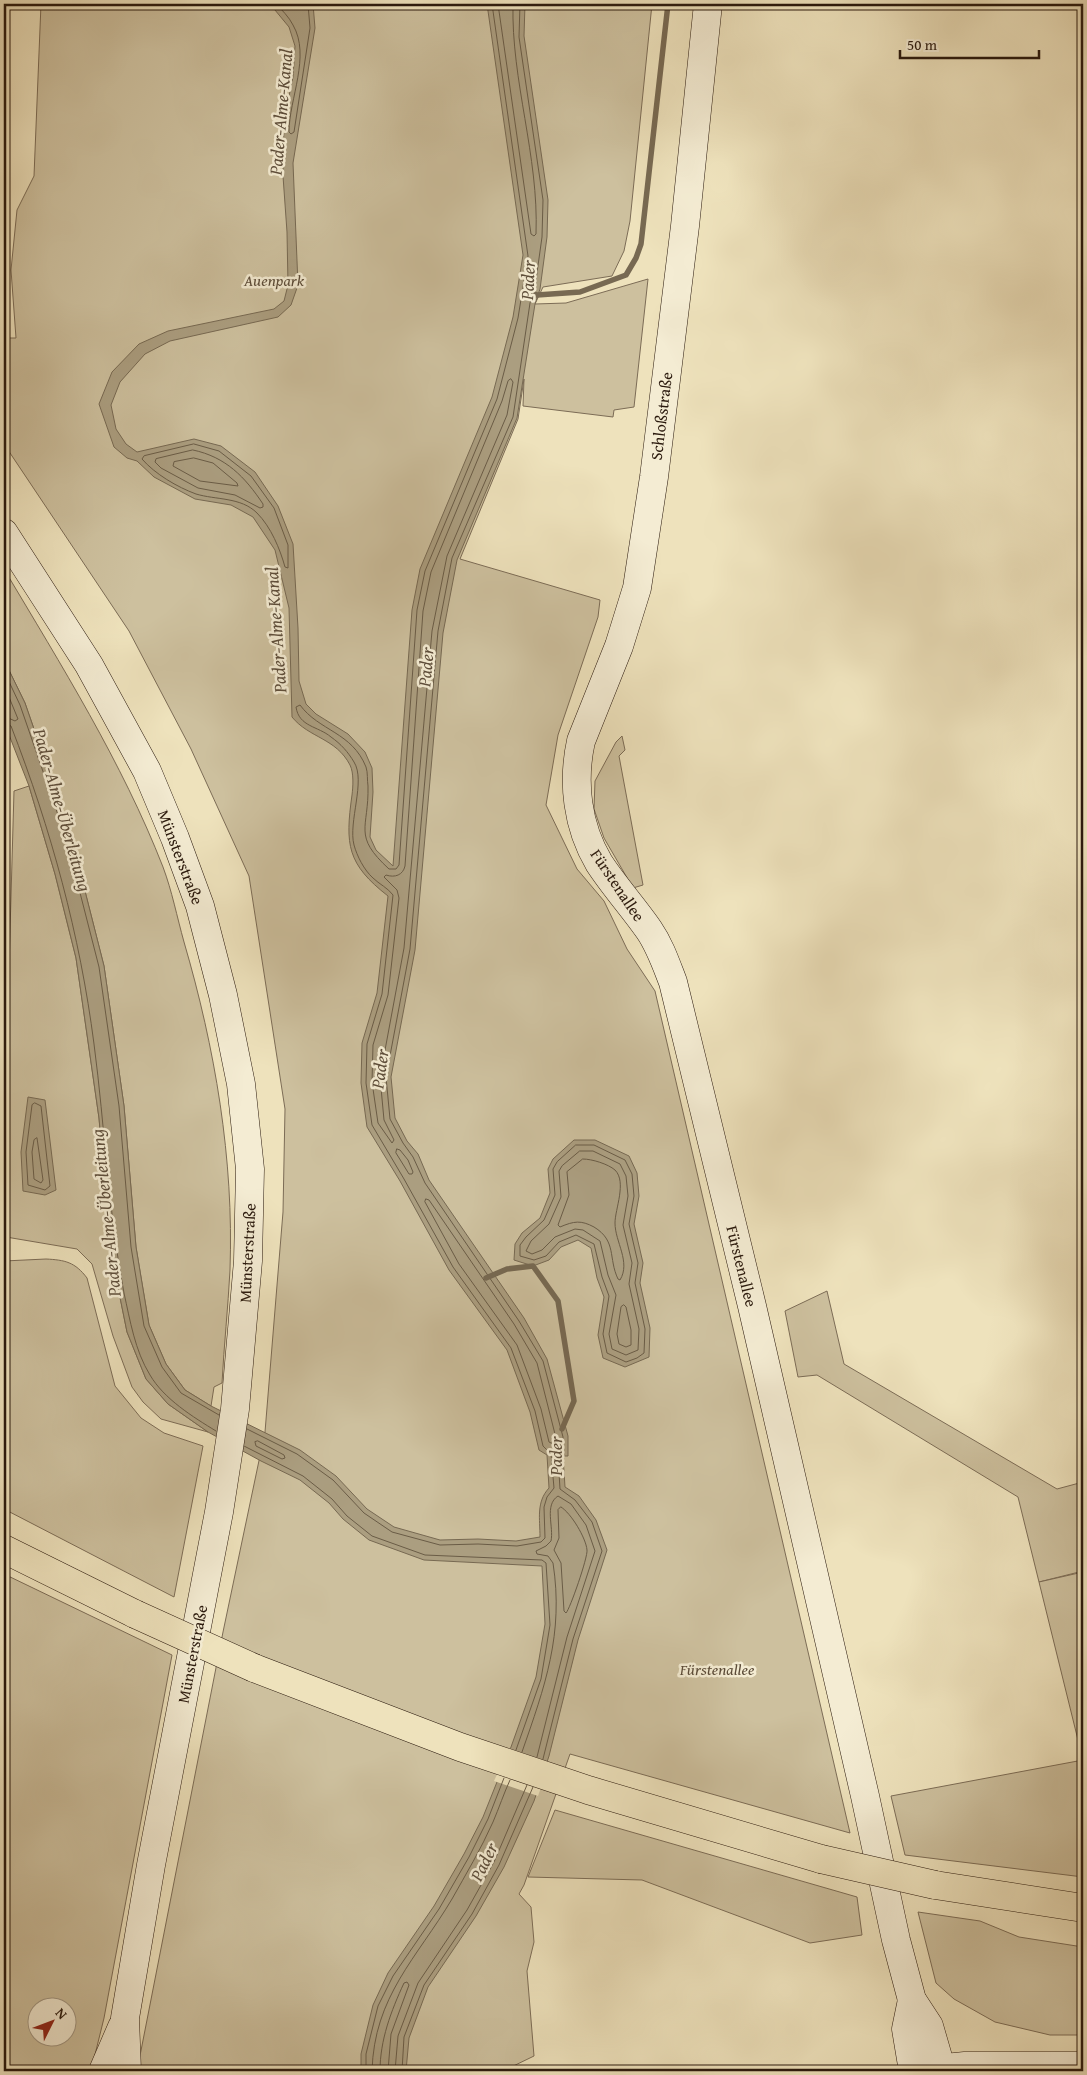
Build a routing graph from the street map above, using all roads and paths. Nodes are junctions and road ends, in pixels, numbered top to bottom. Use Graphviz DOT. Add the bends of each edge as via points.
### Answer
graph roads {
  1 [pos="708,4"];
  2 [pos="4,533"];
  3 [pos="581,817"];
  4 [pos="4,1549"];
  5 [pos="1083,1908"];
  6 [pos="125,2018"];
  7 [pos="1083,2066"];
  8 [pos="928,2070"];
  9 [pos="103,2071"];
  10 [pos="126,2071"];
  1 -- 3 [label="street, Schloßstraße" via="684,226 637,588 628,620 581,741 577,762 577,799"];
  2 -- 6 [label="street, Münsterstraße" via="89,665 147,771 175,838 200,906 223,994 241,1084 250,1169 248,1262 235,1409 219,1512"];
  3 -- 8 [label="street, Fürstenallee" via="598,862 650,932 674,982 752,1306 896,1940 912,2000 929,2026"];
  4 -- 5 [label="highway, bridge" via="254,1668 460,1747 588,1790 821,1859 935,1885"];
  6 -- 9 [label="street, Münsterstraße"];
  6 -- 10 [label="street, Münsterstraße"];
  7 -- 8 [label="street"];
}
